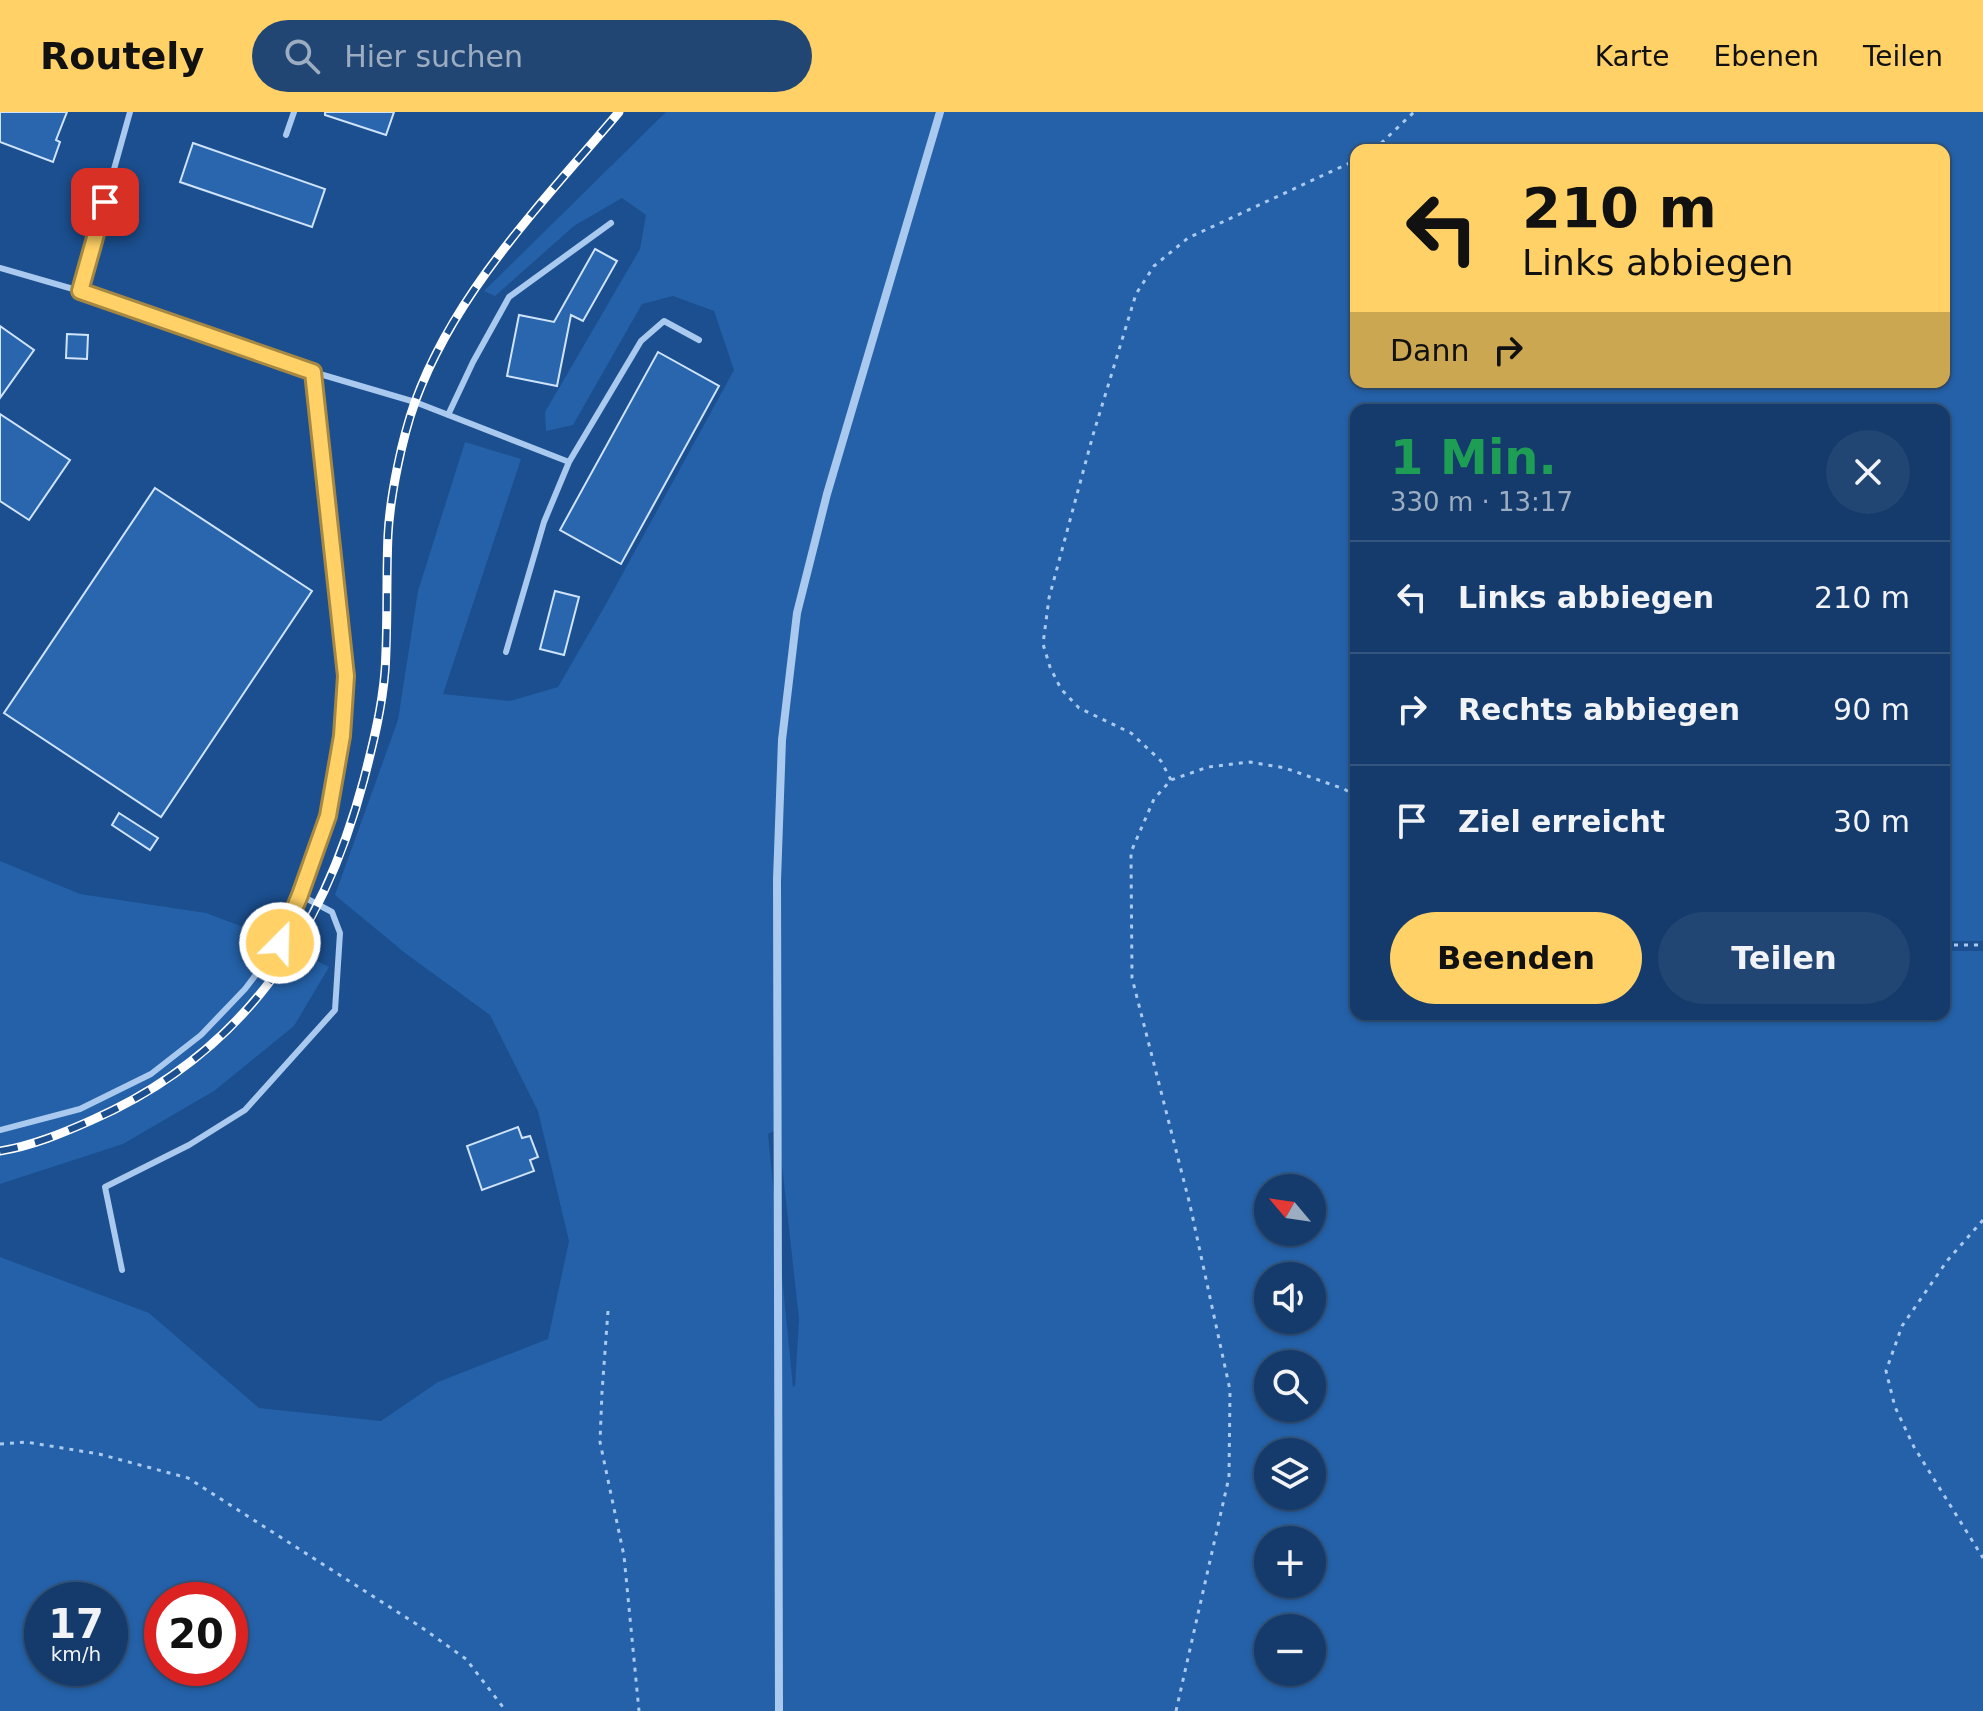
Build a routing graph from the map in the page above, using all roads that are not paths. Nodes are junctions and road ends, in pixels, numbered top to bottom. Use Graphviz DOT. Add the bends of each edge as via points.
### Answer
graph roads {
  1 [pos="130,112"];
  2 [pos="294,112"];
  3 [pos="940,112"];
  4 [pos="286,135"];
  5 [pos="611,223"];
  6 [pos="0,268"];
  7 [pos="80,291"];
  8 [pos="699,340"];
  9 [pos="313,372"];
  10 [pos="448,415"];
  11 [pos="569,462"];
  12 [pos="506,652"];
  13 [pos="300,895"];
  14 [pos="0,1130"];
  15 [pos="122,1270"];
  16 [pos="779,1711"];
  1 -- 7 [label="lane"];
  2 -- 4 [label="lane"];
  3 -- 16 [label="street" via="797,613 782,740 777,880"];
  5 -- 10 [label="lane" via="509,297"];
  6 -- 7 [label="lane"];
  7 -- 9 [label="lane"];
  8 -- 11 [label="lane" via="664,321 641,341"];
  9 -- 10 [label="lane"];
  9 -- 13 [label="lane" via="346,676 328,816"];
  10 -- 11 [label="lane"];
  11 -- 12 [label="lane" via="544,522"];
  13 -- 14 [label="lane" via="280,943 201,1035 151,1074 80,1109"];
  13 -- 15 [label="lane" via="332,912 340,933 335,1010 245,1110 105,1187"];
}
